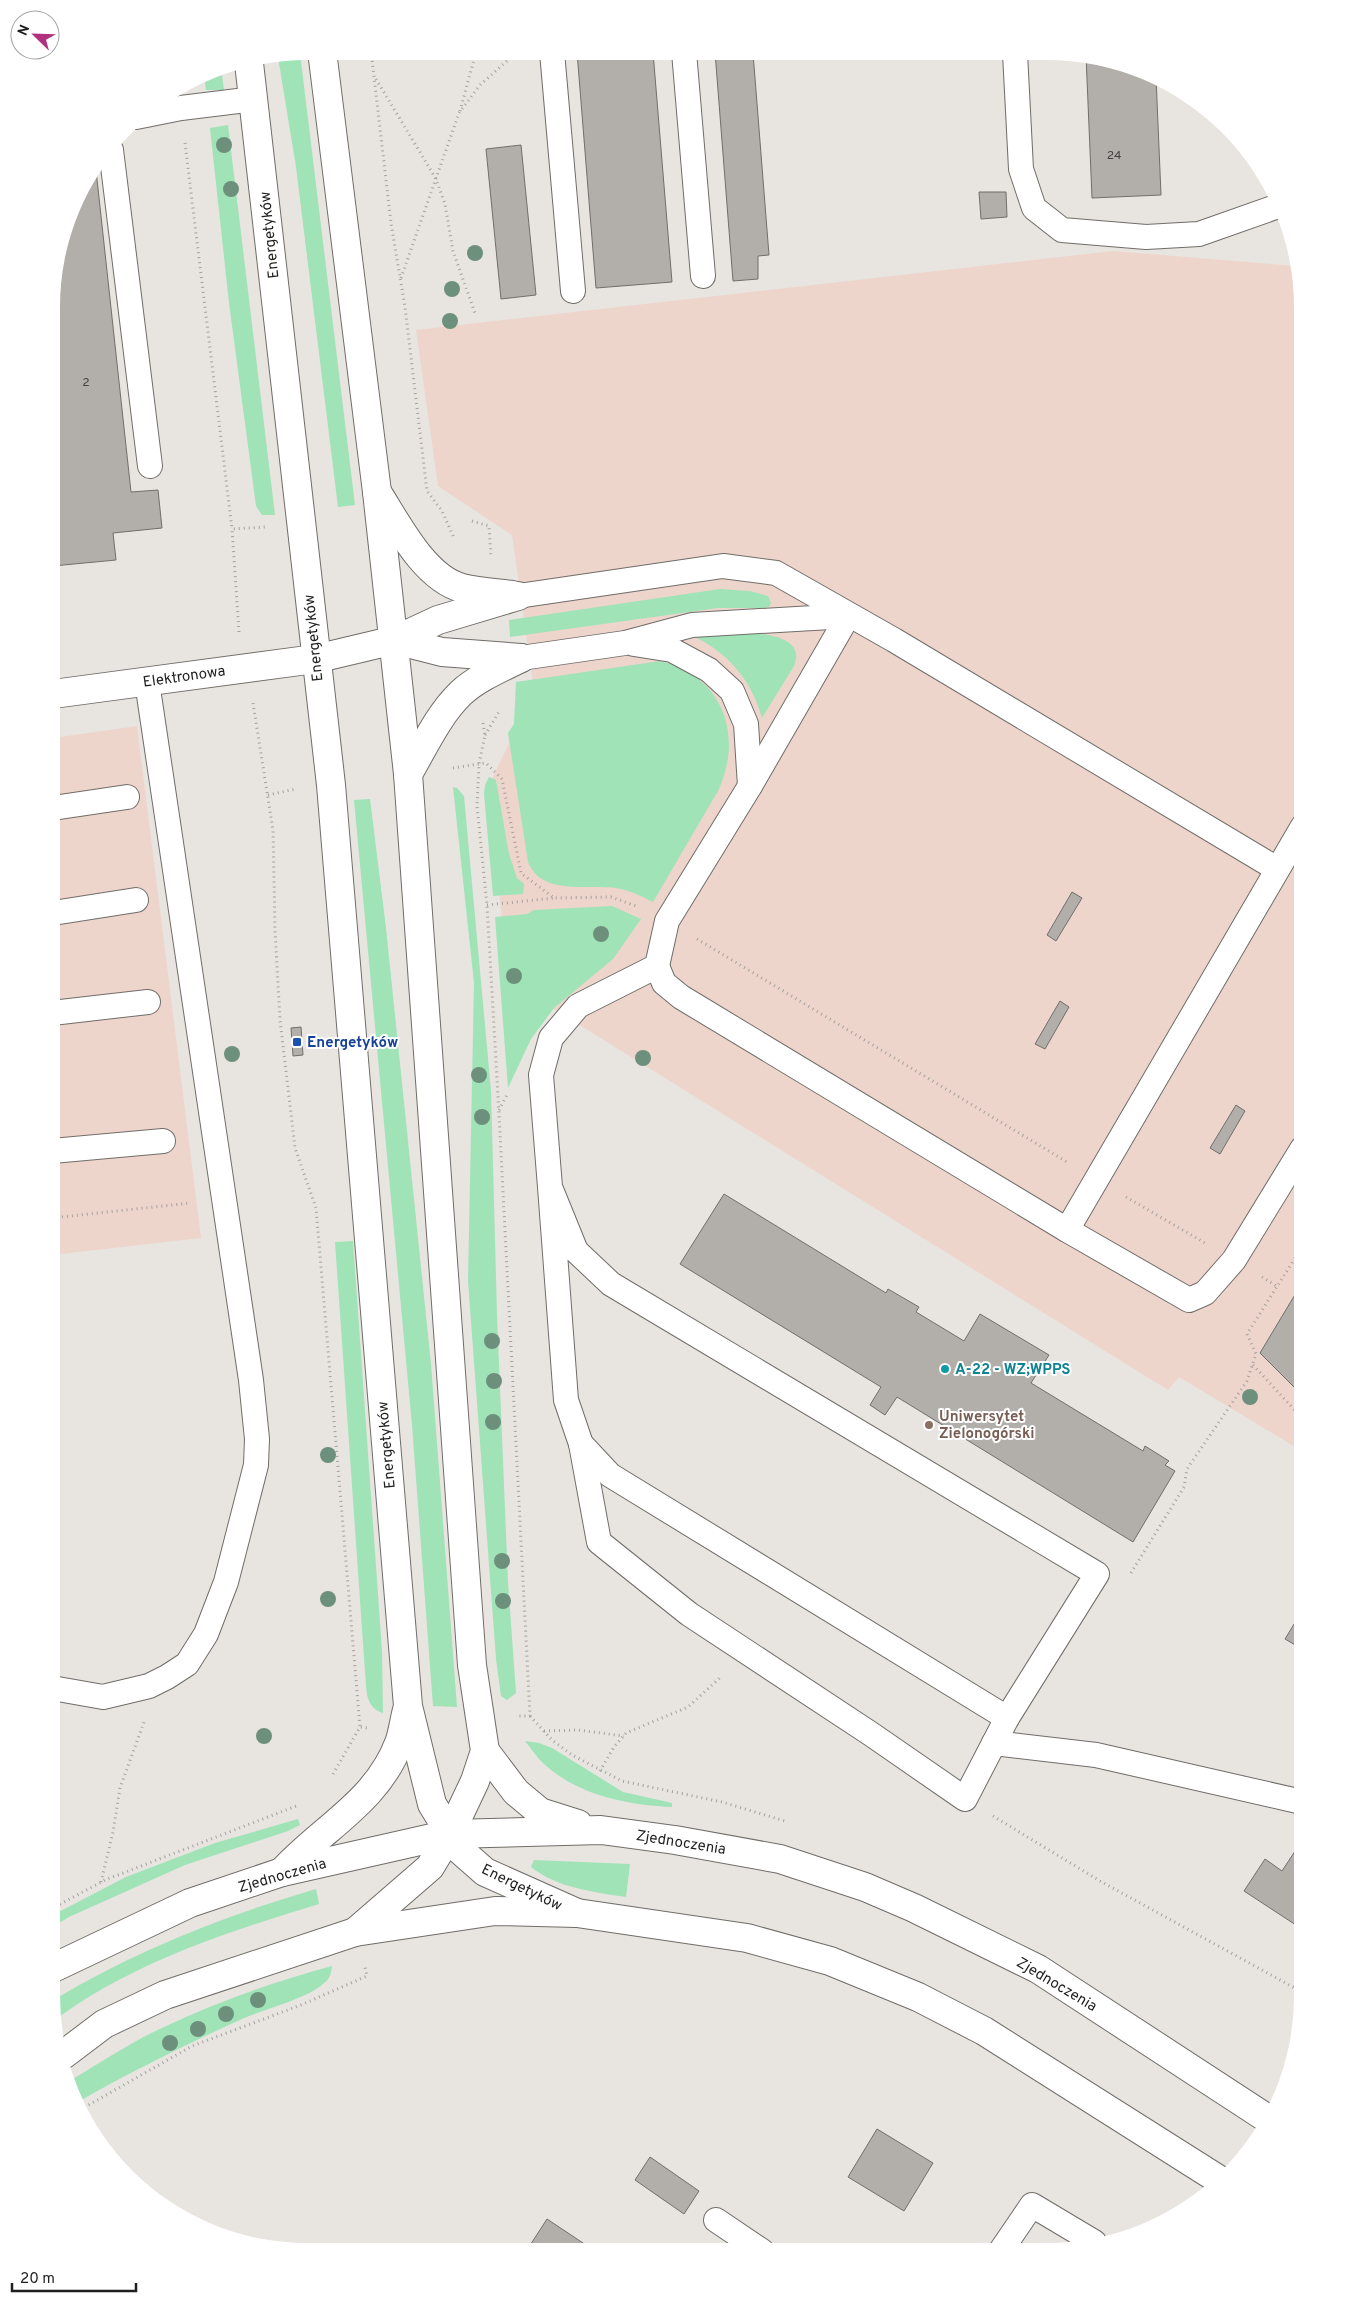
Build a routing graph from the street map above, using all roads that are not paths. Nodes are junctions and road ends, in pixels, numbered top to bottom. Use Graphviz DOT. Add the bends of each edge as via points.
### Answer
graph roads {
  1 [pos="323,60"];
  2 [pos="553,60"];
  3 [pos="685,60"];
  4 [pos="1015,60"];
  5 [pos="250,67"];
  6 [pos="254,99"];
  7 [pos="154,113"];
  8 [pos="112,156"];
  9 [pos="1273,208"];
  10 [pos="704,276"];
  11 [pos="573,291"];
  12 [pos="150,466"];
  13 [pos="377,492"];
  14 [pos="518,596"];
  15 [pos="848,616"];
  16 [pos="395,640"];
  17 [pos="625,642"];
  18 [pos="521,658"];
  19 [pos="315,659"];
  20 [pos="147,682"];
  21 [pos="60,693"];
  22 [pos="408,774"];
  23 [pos="750,786"];
  24 [pos="127,797"];
  25 [pos="60,807"];
  26 [pos="1294,841"];
  27 [pos="1277,869"];
  28 [pos="136,900"];
  29 [pos="60,912"];
  30 [pos="657,966"];
  31 [pos="148,1002"];
  32 [pos="60,1012"];
  33 [pos="163,1141"];
  34 [pos="60,1150"];
  35 [pos="1294,1161"];
  36 [pos="550,1187"];
  37 [pos="1067,1230"];
  38 [pos="581,1444"];
  39 [pos="60,1689"];
  40 [pos="408,1706"];
  41 [pos="1007,1718"];
  42 [pos="994,1743"];
  43 [pos="485,1750"];
  44 [pos="1294,1800"];
  45 [pos="601,1830"];
  46 [pos="450,1834"];
  47 [pos="282,1872"];
  48 [pos="578,1913"];
  49 [pos="355,1932"];
  50 [pos="60,1965"];
  51 [pos="67,2052"];
  52 [pos="1264,2115"];
  53 [pos="1215,2177"];
  54 [pos="716,2220"];
  55 [pos="1089,2239"];
  56 [pos="750,2243"];
  57 [pos="1006,2243"];
  1 -- 13 [label="main road"];
  2 -- 11 [label="lane"];
  3 -- 10 [label="lane"];
  4 -- 9 [label="lane" via="1021,169 1034,208 1062,230 1146,237 1199,234"];
  5 -- 6 [label="main road, Energetyków"];
  6 -- 7 [label="lane"];
  6 -- 19 [label="main road, Energetyków"];
  8 -- 12 [label="lane"];
  13 -- 14 [label="main road" via="412,548 442,577 462,588"];
  13 -- 16 [label="main road"];
  14 -- 15 [label="lane" via="723,566 776,573"];
  14 -- 16 [label="main road, Elektronowa" via="438,620"];
  15 -- 17 [label="lane" via="692,625"];
  15 -- 23 [label="lane"];
  15 -- 27 [label="lane" via="894,640"];
  16 -- 18 [label="main road" via="442,652"];
  16 -- 19 [label="main road, Elektronowa"];
  16 -- 22 [label="main road"];
  17 -- 18 [label="lane"];
  17 -- 23 [label="lane" via="672,650 709,670 732,691 746,724"];
  18 -- 22 [label="main road" via="462,692 446,710"];
  19 -- 20 [label="main road, Elektronowa"];
  19 -- 40 [label="main road, Energetyków" via="332,795"];
  20 -- 21 [label="main road, Elektronowa"];
  20 -- 39 [label="lane" via="252,1380 256,1465 226,1582 206,1634 187,1664 149,1686 103,1697"];
  22 -- 43 [label="main road" via="472,1665"];
  23 -- 30 [label="lane" via="667,921"];
  24 -- 25 [label="lane"];
  26 -- 27 [label="lane"];
  27 -- 37 [label="lane"];
  28 -- 29 [label="lane"];
  30 -- 36 [label="lane" via="578,1006 551,1038 541,1075"];
  30 -- 37 [label="lane" via="664,983 681,997"];
  31 -- 32 [label="lane"];
  33 -- 34 [label="lane"];
  35 -- 37 [label="lane" via="1234,1260 1205,1293 1188,1300"];
  36 -- 38 [label="lane" via="566,1400"];
  36 -- 41 [label="lane" via="576,1251 611,1284 1097,1574"];
  38 -- 41 [label="lane" via="610,1475"];
  38 -- 42 [label="lane" via="599,1542 689,1614 965,1798"];
  40 -- 46 [label="main road, Energetyków" via="432,1804"];
  40 -- 47 [label="main road" via="400,1742 363,1800 298,1854"];
  41 -- 42 [label="lane"];
  42 -- 44 [label="lane" via="1096,1755"];
  43 -- 45 [label="main road" via="516,1792 540,1812"];
  43 -- 46 [label="main road" via="475,1781"];
  45 -- 46 [label="main road, Zjednoczenia"];
  45 -- 52 [label="main road, Zjednoczenia" via="780,1859 864,1887 914,1908 1038,1970"];
  46 -- 47 [label="main road, Zjednoczenia"];
  46 -- 48 [label="main road, Energetyków" via="460,1850 485,1872"];
  46 -- 49 [label="main road" via="430,1867"];
  47 -- 50 [label="main road, Zjednoczenia" via="190,1903"];
  48 -- 49 [label="main road" via="495,1910"];
  48 -- 53 [label="main road" via="747,1938 830,1961 918,1997 984,2031"];
  49 -- 51 [label="main road" via="164,1995 104,2024"];
  54 -- 56 [label="lane"];
  55 -- 57 [label="lane" via="1032,2205"];
}
